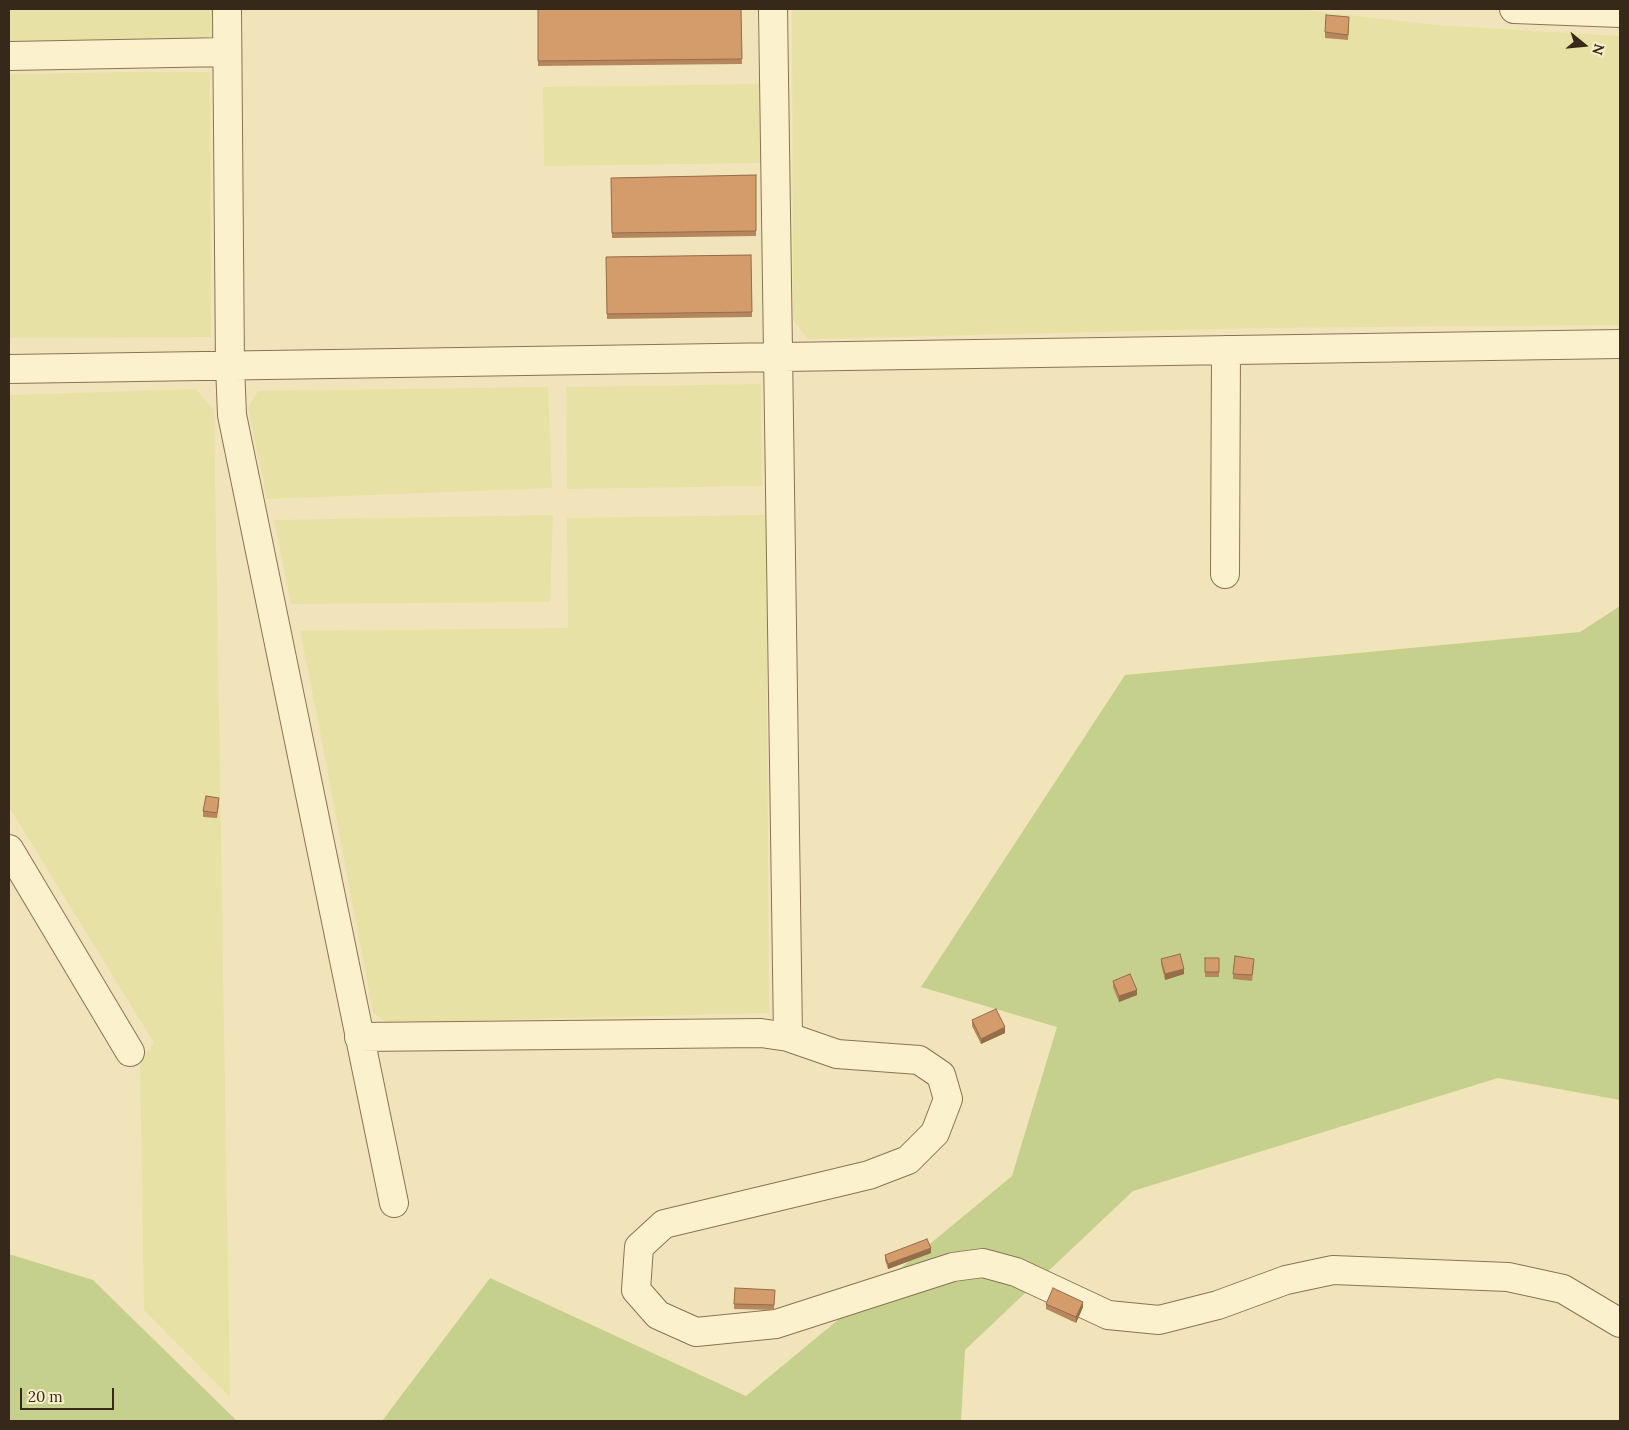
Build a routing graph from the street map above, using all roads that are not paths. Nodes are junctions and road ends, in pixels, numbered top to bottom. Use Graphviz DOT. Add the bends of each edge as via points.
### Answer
graph roads {
  1 [pos="227,9"];
  2 [pos="773,9"];
  3 [pos="1514,9"];
  4 [pos="1620,13"];
  5 [pos="227,52"];
  6 [pos="9,56"];
  7 [pos="1620,344"];
  8 [pos="1226,350"];
  9 [pos="779,357"];
  10 [pos="230,366"];
  11 [pos="9,369"];
  12 [pos="1224,574"];
  13 [pos="9,849"];
  14 [pos="359,1037"];
  15 [pos="788,1037"];
  16 [pos="130,1052"];
  17 [pos="394,1204"];
  18 [pos="1620,1323"];
  1 -- 5 [label="street"];
  2 -- 9 [label="street"];
  3 -- 4 [label="street"];
  5 -- 6 [label="street"];
  5 -- 10 [label="street"];
  7 -- 8 [label="street"];
  8 -- 9 [label="street"];
  8 -- 12 [label="street"];
  9 -- 10 [label="street"];
  9 -- 15 [label="street"];
  10 -- 11 [label="street"];
  10 -- 14 [label="street" via="232,415"];
  13 -- 16 [label="street"];
  14 -- 15 [label="street" via="761,1033"];
  14 -- 17 [label="street"];
  15 -- 18 [label="street" via="838,1054 919,1060 941,1075 948,1099 935,1133 908,1160 869,1175 664,1224 639,1247 636,1290 658,1315 696,1332 776,1324 953,1267 983,1264 1016,1272 1108,1316 1159,1320 1218,1305 1286,1280 1333,1270 1508,1277 1563,1290"];
}
